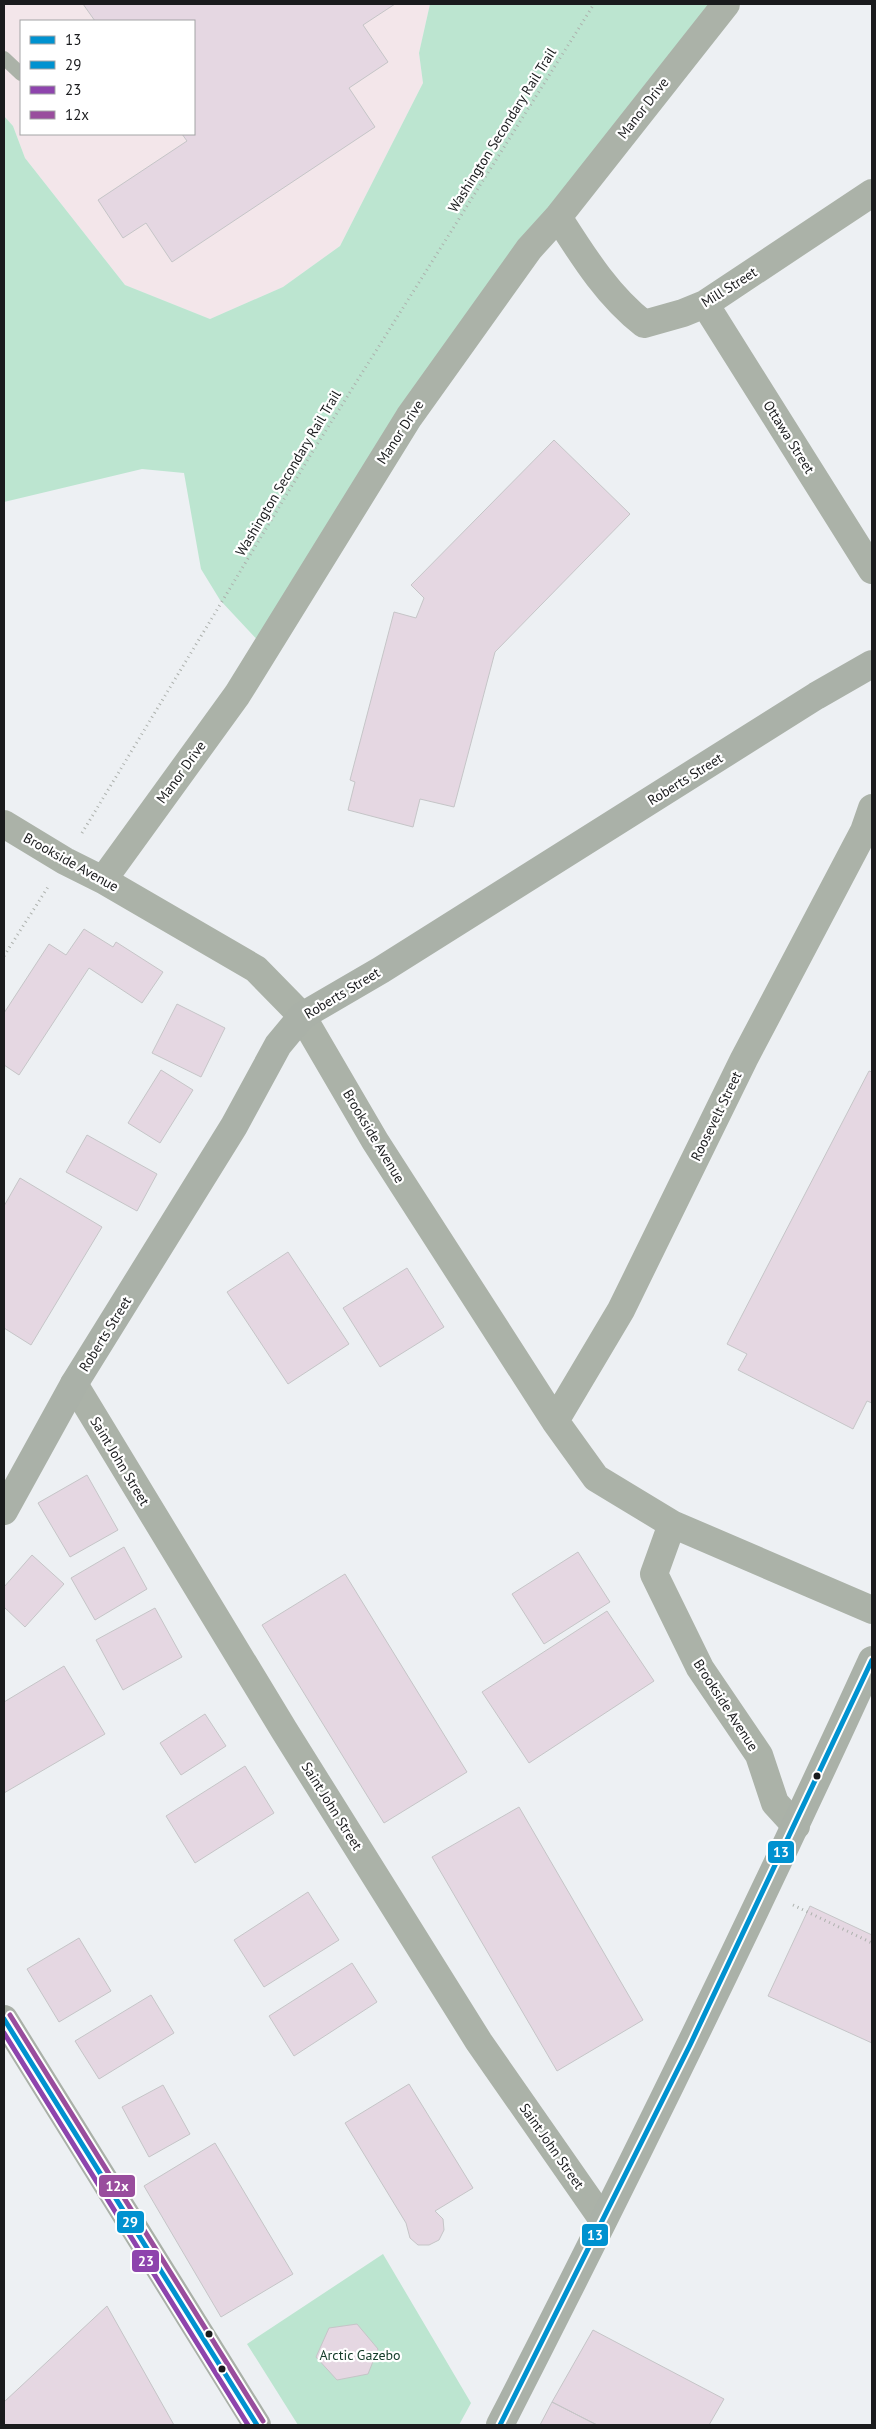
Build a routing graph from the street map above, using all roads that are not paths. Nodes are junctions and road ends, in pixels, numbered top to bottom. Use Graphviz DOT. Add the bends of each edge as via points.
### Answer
graph roads {
  1 [pos="726,4"];
  2 [pos="4,58"];
  3 [pos="20,73"];
  4 [pos="872,193"];
  5 [pos="558,217"];
  6 [pos="704,304"];
  7 [pos="872,570"];
  8 [pos="872,664"];
  9 [pos="872,808"];
  10 [pos="4,824"];
  11 [pos="103,880"];
  12 [pos="302,1016"];
  13 [pos="74,1384"];
  14 [pos="556,1421"];
  15 [pos="4,1511"];
  16 [pos="672,1524"];
  17 [pos="872,1610"];
  18 [pos="872,1660"];
  19 [pos="796,1826"];
  20 [pos="8,2034"];
  21 [pos="603,2220"];
  22 [pos="257,2425"];
  23 [pos="500,2425"];
  1 -- 5 [label="street, Manor Drive"];
  2 -- 3 [label="lane"];
  4 -- 6 [label="street, Mill Street"];
  5 -- 6 [label="street, Mill Street" via="612,294 644,324"];
  5 -- 11 [label="street, Manor Drive" via="529,249 409,417 236,695"];
  6 -- 7 [label="street, Ottawa Street"];
  8 -- 12 [label="main road, Roberts Street"];
  9 -- 14 [label="street, Roosevelt Street" via="864,831 744,1059 621,1310"];
  10 -- 11 [label="street, Brookside Avenue" via="65,862"];
  11 -- 12 [label="street, Brookside Avenue" via="256,969"];
  12 -- 13 [label="main road, Roberts Street" via="278,1045 234,1126"];
  12 -- 14 [label="street, Brookside Avenue" via="375,1141"];
  13 -- 15 [label="main road, Roberts Street"];
  13 -- 21 [label="street, Saint John Street" via="284,1730 479,2042"];
  14 -- 16 [label="street, Brookside Avenue" via="596,1478"];
  16 -- 17 [label="street, Brookside Avenue"];
  16 -- 19 [label="street, Brookside Avenue" via="654,1574 700,1668 759,1755 775,1803"];
  18 -- 19 [label="main road"];
  19 -- 21 [label="main road"];
  20 -- 22 [label="main road"];
  21 -- 23 [label="main road"];
}
